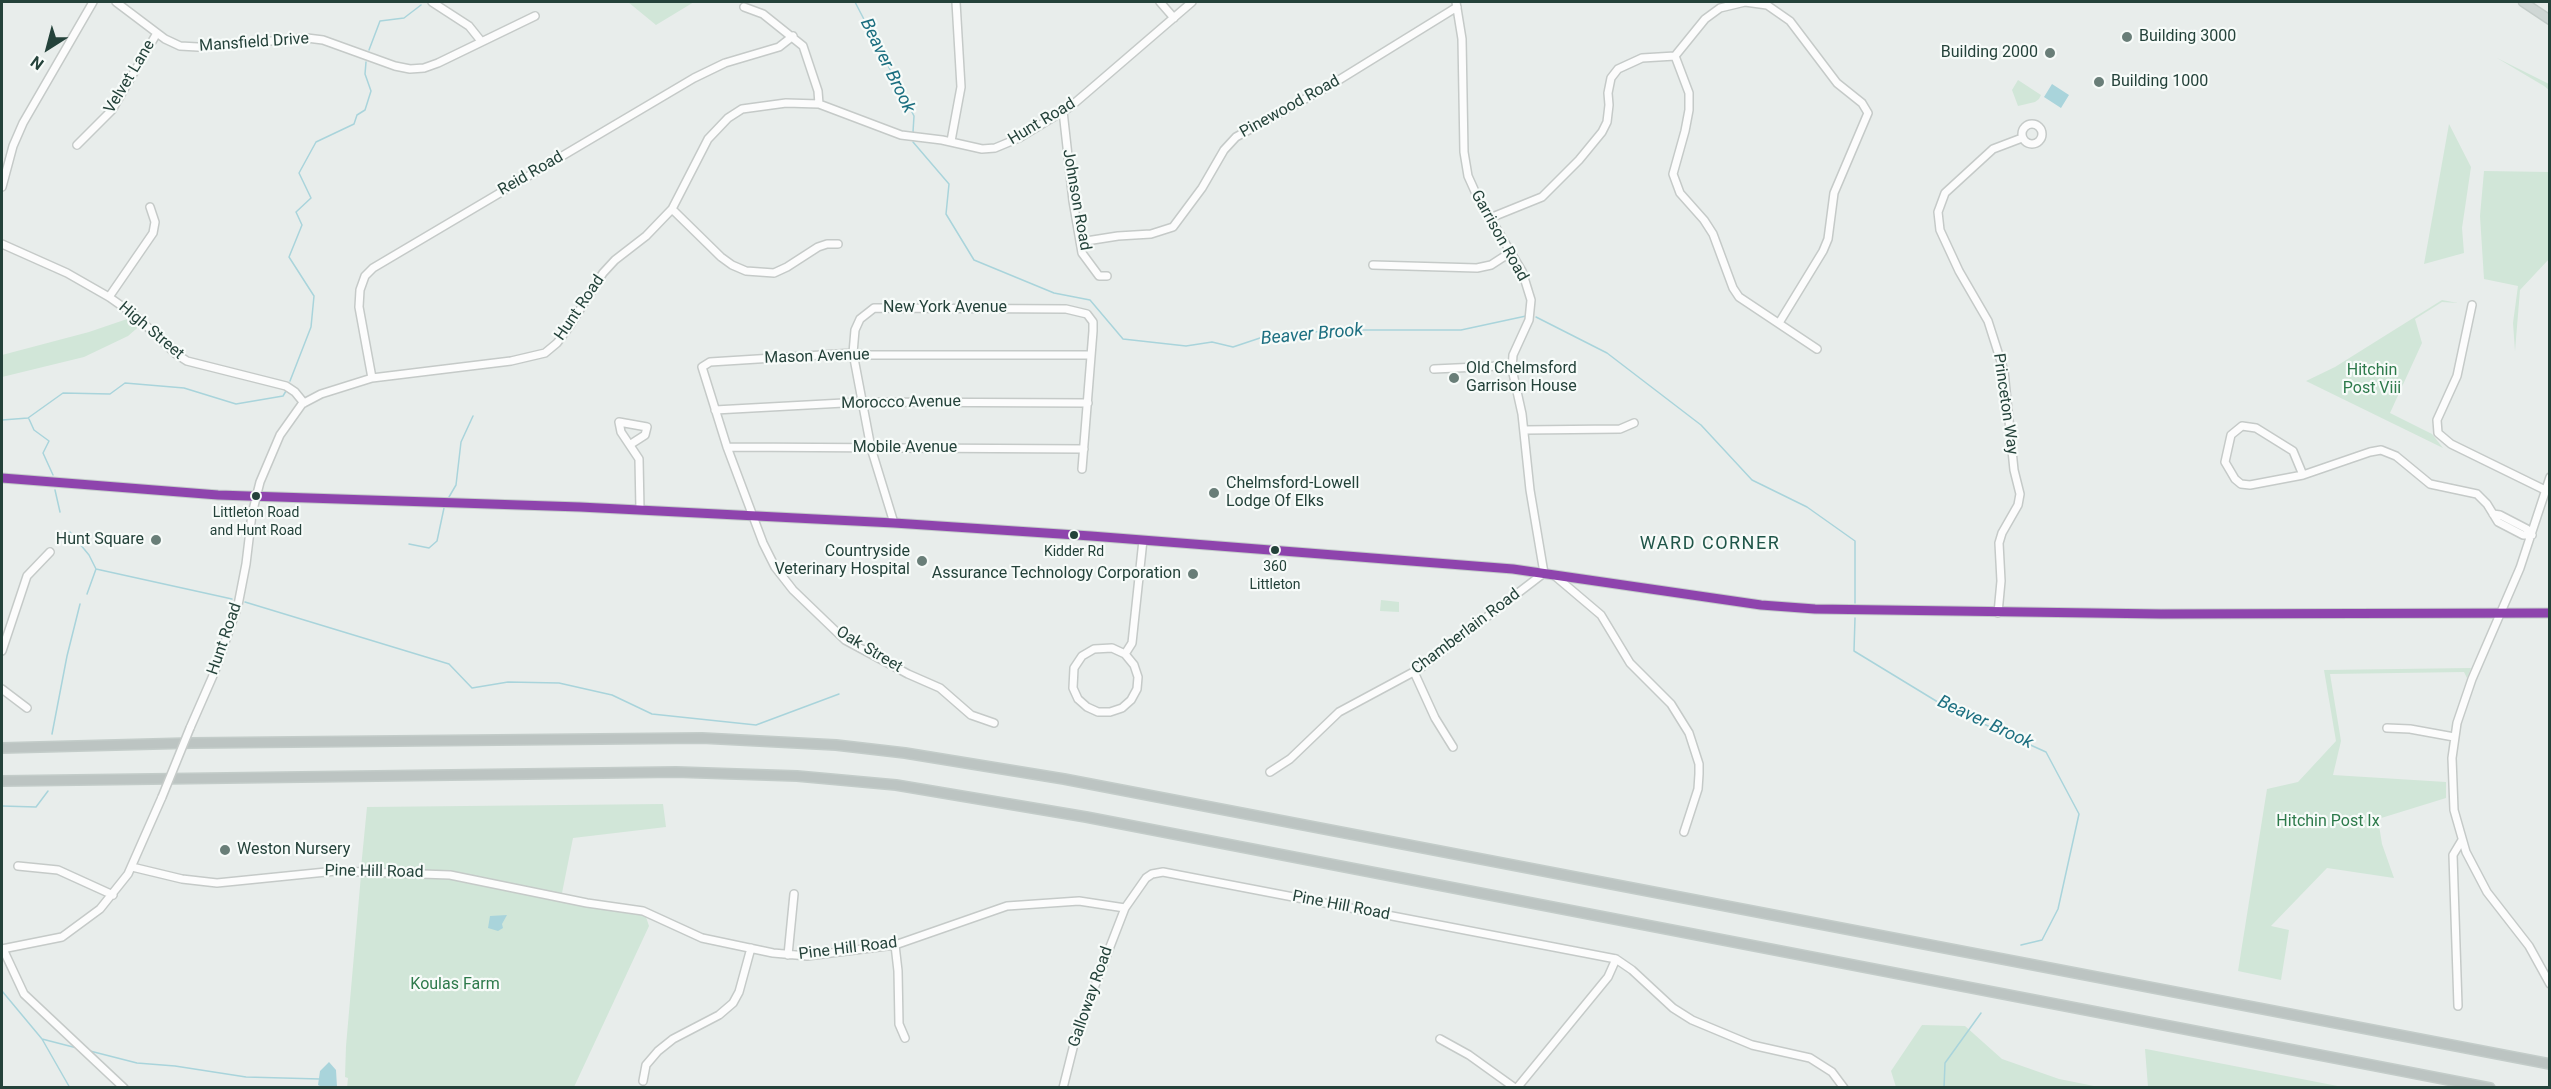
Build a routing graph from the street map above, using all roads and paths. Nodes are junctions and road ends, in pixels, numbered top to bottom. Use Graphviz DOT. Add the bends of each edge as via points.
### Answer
graph roads {
  1 [pos="93,2"];
  2 [pos="116,2"];
  3 [pos="432,2"];
  4 [pos="956,2"];
  5 [pos="1160,2"];
  6 [pos="1192,2"];
  7 [pos="2523,2"];
  8 [pos="1457,4"];
  9 [pos="744,7"];
  10 [pos="535,16"];
  11 [pos="1174,18"];
  12 [pos="2550,20"];
  13 [pos="157,33"];
  14 [pos="793,36"];
  15 [pos="481,41"];
  16 [pos="1675,56"];
  17 [pos="819,105"];
  18 [pos="1064,111"];
  19 [pos="2022,138"];
  20 [pos="951,141"];
  21 [pos="76,145"];
  22 [pos="2,187"];
  23 [pos="150,207"];
  24 [pos="672,209"];
  25 [pos="1490,218"];
  26 [pos="2,242"];
  27 [pos="1080,242"];
  28 [pos="838,244"];
  29 [pos="1511,252"];
  30 [pos="1373,265"];
  31 [pos="1107,276"];
  32 [pos="109,297"];
  33 [pos="2472,306"];
  34 [pos="1779,323"];
  35 [pos="1817,349"];
  36 [pos="853,353"];
  37 [pos="1091,355"];
  38 [pos="1434,369"];
  39 [pos="1512,369"];
  40 [pos="372,378"];
  41 [pos="862,402"];
  42 [pos="1088,403"];
  43 [pos="304,404"];
  44 [pos="715,410"];
  45 [pos="1634,423"];
  46 [pos="1524,430"];
  47 [pos="631,444"];
  48 [pos="727,447"];
  49 [pos="871,448"];
  50 [pos="1084,449"];
  51 [pos="1082,469"];
  52 [pos="2302,475"];
  53 [pos="2550,477"];
  54 [pos="2,478"];
  55 [pos="2545,490"];
  56 [pos="256,497"];
  57 [pos="640,510"];
  58 [pos="752,515"];
  59 [pos="894,523"];
  60 [pos="2532,535"];
  61 [pos="1143,540"];
  62 [pos="50,552"];
  63 [pos="1548,573"];
  64 [pos="1998,613"];
  65 [pos="2550,613"];
  66 [pos="2501,614"];
  67 [pos="2,651"];
  68 [pos="1125,654"];
  69 [pos="1414,672"];
  70 [pos="2,689"];
  71 [pos="27,708"];
  72 [pos="994,723"];
  73 [pos="2387,728"];
  74 [pos="2454,737"];
  75 [pos="1453,747"];
  76 [pos="2,748"];
  77 [pos="1270,772"];
  78 [pos="2,781"];
  79 [pos="1684,832"];
  80 [pos="2462,840"];
  81 [pos="18,867"];
  82 [pos="132,867"];
  83 [pos="794,894"];
  84 [pos="113,895"];
  85 [pos="1125,908"];
  86 [pos="895,945"];
  87 [pos="751,948"];
  88 [pos="2,949"];
  89 [pos="788,955"];
  90 [pos="1616,960"];
  91 [pos="2550,984"];
  92 [pos="2458,1006"];
  93 [pos="905,1038"];
  94 [pos="1440,1039"];
  95 [pos="2550,1064"];
  96 [pos="642,1081"];
  97 [pos="124,1088"];
  98 [pos="1063,1088"];
  99 [pos="1516,1088"];
  100 [pos="1844,1088"];
  101 [pos="2490,1088"];
  1 -- 22 [label="street" via="23,123"];
  2 -- 13 [label="street, Mansfield Drive"];
  3 -- 15 [label="street" via="469,26"];
  4 -- 20 [label="street" via="962,77"];
  5 -- 11 [label="street"];
  6 -- 11 [label="street, Hunt Road"];
  7 -- 12 [label="main road"];
  8 -- 25 [label="street, Garrison Road" via="1465,164"];
  8 -- 27 [label="street, Pinewood Road" via="1334,83 1236,137 1173,227 1151,234"];
  9 -- 14 [label="street" via="758,10"];
  10 -- 15 [label="street, Mansfield Drive"];
  11 -- 18 [label="street, Hunt Road"];
  13 -- 15 [label="street, Mansfield Drive" via="186,48 315,39 410,69 431,66"];
  13 -- 21 [label="street, Velvet Lane" via="112,110"];
  14 -- 17 [label="street" via="808,55"];
  14 -- 40 [label="street, Reid Road" via="778,47 725,63 694,78 373,268 365,276 359,307"];
  16 -- 25 [label="street" via="1642,58 1618,69 1611,78 1607,122 1580,160 1542,196"];
  16 -- 34 [label="street" via="1686,82 1689,110 1673,174 1676,183 1713,234 1732,288 1750,306"];
  16 -- 34 [label="street" via="1713,12 1729,4 1756,2 1775,9 1790,21 1837,83 1867,109 1834,193 1828,239"];
  17 -- 20 [label="street, Hunt Road" via="901,135"];
  17 -- 24 [label="street, Hunt Road" via="758,105 735,113 702,147"];
  18 -- 20 [label="street, Hunt Road" via="995,148 982,149"];
  18 -- 27 [label="street, Johnson Road"];
  19 -- 64 [label="street, Princeton Way" via="1994,149 1945,193 1938,212 1940,230 1988,321 2004,370 2020,494 1999,543"];
  23 -- 32 [label="street" via="155,222 153,233"];
  24 -- 28 [label="street" via="721,257 746,271 774,273 818,247"];
  24 -- 40 [label="street, Hunt Road" via="603,273 569,327 545,353 511,361"];
  25 -- 29 [label="street, Garrison Road"];
  26 -- 32 [label="street, High Street"];
  27 -- 31 [label="street, Johnson Road" via="1082,253 1099,276"];
  29 -- 30 [label="street" via="1491,265 1477,268"];
  29 -- 39 [label="street, Garrison Road" via="1526,283 1531,309 1513,355"];
  32 -- 43 [label="street, High Street" via="182,358 286,386"];
  33 -- 55 [label="street" via="2457,376 2437,420 2438,433 2451,444"];
  34 -- 35 [label="street"];
  36 -- 37 [label="street, Mason Avenue"];
  36 -- 37 [label="street, New York Avenue" via="860,319 874,308 1055,309 1077,310 1090,318 1094,326"];
  36 -- 41 [label="street, New York Avenue"];
  36 -- 44 [label="street, Mason Avenue" via="707,362 702,369"];
  37 -- 42 [label="street, New York Avenue"];
  38 -- 39 [label="street"];
  39 -- 46 [label="street, Garrison Road"];
  40 -- 43 [label="street, Hunt Road" via="321,394"];
  41 -- 42 [label="street, Morocco Avenue"];
  41 -- 44 [label="street, Morocco Avenue"];
  41 -- 49 [label="street, New York Avenue"];
  42 -- 50 [label="street, New York Avenue"];
  43 -- 56 [label="street, Hunt Road" via="280,435"];
  44 -- 48 [label="street, Mason Avenue"];
  45 -- 46 [label="street" via="1620,429"];
  46 -- 63 [label="street, Garrison Road" via="1530,490"];
  47 -- 57 [label="street" via="639,459"];
  48 -- 49 [label="street, Mobile Avenue"];
  48 -- 58 [label="street, Mason Avenue"];
  49 -- 50 [label="street, Mobile Avenue"];
  49 -- 59 [label="street, New York Avenue"];
  50 -- 51 [label="street, New York Avenue"];
  52 -- 52 [label="street" via="2293,451 2256,428 2242,426 2231,435 2224,459 2237,482 2250,485"];
  52 -- 60 [label="street" via="2370,452 2385,451 2430,483 2477,494 2500,523 2523,535"];
  53 -- 55 [label="street"];
  54 -- 56 [label="main road"];
  55 -- 60 [label="street"];
  56 -- 57 [label="main road"];
  56 -- 82 [label="street, Hunt Road, bridge" via="238,605 215,670"];
  57 -- 58 [label="main road"];
  58 -- 59 [label="main road"];
  58 -- 72 [label="street, Oak Street" via="775,567 838,633 940,688 971,715"];
  59 -- 61 [label="main road"];
  60 -- 66 [label="street"];
  61 -- 63 [label="main road"];
  61 -- 68 [label="street" via="1135,633"];
  62 -- 67 [label="street" via="27,576"];
  63 -- 64 [label="main road" via="1778,607"];
  63 -- 69 [label="street, Chamberlain Road"];
  63 -- 79 [label="street" via="1601,615 1630,663 1672,706 1689,733 1699,764 1698,789"];
  64 -- 66 [label="main road"];
  65 -- 66 [label="main road"];
  66 -- 74 [label="street" via="2472,679"];
  68 -- 68 [label="street" via="1103,647 1089,651 1079,660 1073,672 1073,688 1087,707 1110,712 1131,700 1138,677"];
  69 -- 75 [label="street"];
  69 -- 77 [label="street, Chamberlain Road" via="1339,712 1290,759"];
  70 -- 71 [label="street"];
  73 -- 74 [label="street"];
  74 -- 80 [label="street" via="2454,810"];
  76 -- 95 [label="highway" via="680,738 836,745 905,753 1064,779"];
  78 -- 101 [label="highway" via="676,772 785,775 896,785 1086,817"];
  80 -- 91 [label="street" via="2487,892 2529,946"];
  80 -- 92 [label="street" via="2453,855 2452,891"];
  81 -- 84 [label="street" via="58,870"];
  82 -- 84 [label="street"];
  82 -- 87 [label="street, Pine Hill Road" via="217,883 331,871 450,876 643,911 693,935"];
  83 -- 89 [label="street"];
  84 -- 88 [label="street" via="68,934"];
  85 -- 86 [label="street, Pine Hill Road" via="1079,901 1007,906"];
  85 -- 90 [label="street, Pine Hill Road" via="1146,878 1166,872"];
  85 -- 98 [label="street, Galloway Road" via="1077,1032"];
  86 -- 89 [label="street, Pine Hill Road" via="822,955"];
  86 -- 93 [label="street" via="899,1024"];
  87 -- 89 [label="street, Pine Hill Road"];
  87 -- 96 [label="street" via="733,1003 658,1051 646,1065"];
  88 -- 97 [label="street" via="24,994"];
  90 -- 99 [label="street" via="1608,977"];
  90 -- 100 [label="street" via="1692,1020 1752,1045 1814,1060 1832,1072"];
  94 -- 99 [label="street" via="1470,1054"];
}
